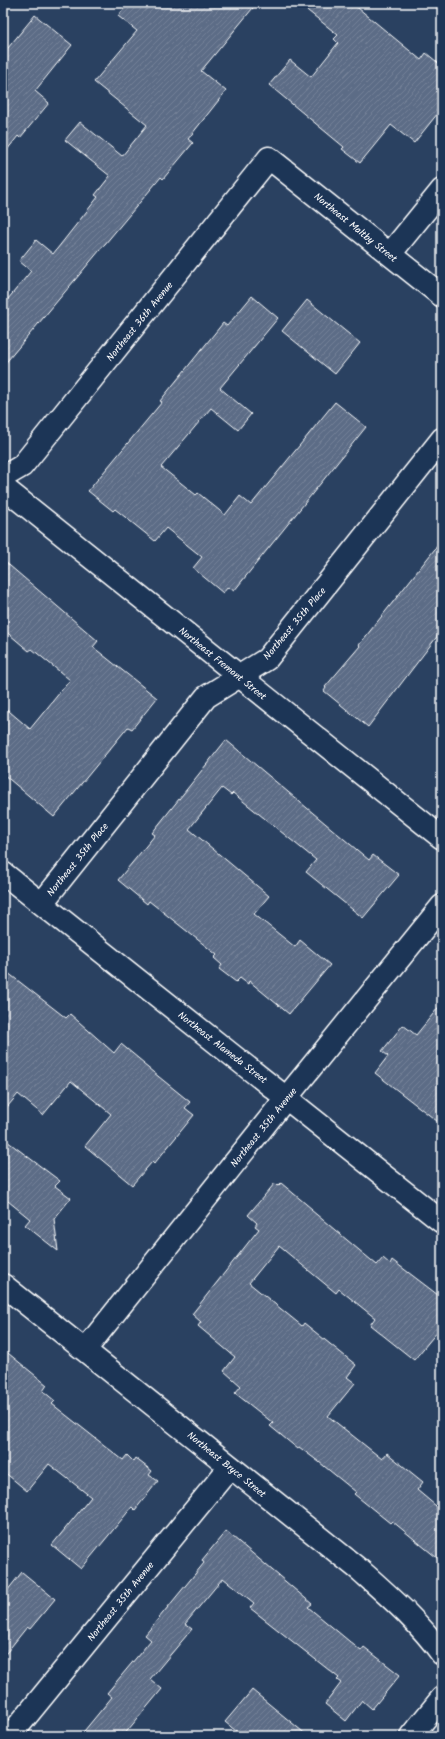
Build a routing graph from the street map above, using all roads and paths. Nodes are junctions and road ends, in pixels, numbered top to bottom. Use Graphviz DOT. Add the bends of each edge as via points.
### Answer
graph roads {
  1 [pos="269,158"];
  2 [pos="442,190"];
  3 [pos="390,254"];
  4 [pos="442,296"];
  5 [pos="442,439"];
  6 [pos="3,477"];
  7 [pos="3,487"];
  8 [pos="240,676"];
  9 [pos="442,838"];
  10 [pos="3,873"];
  11 [pos="42,903"];
  12 [pos="442,906"];
  13 [pos="286,1097"];
  14 [pos="442,1222"];
  15 [pos="3,1284"];
  16 [pos="85,1350"];
  17 [pos="230,1467"];
  18 [pos="442,1654"];
  19 [pos="442,1698"];
  20 [pos="10,1736"];
  21 [pos="411,1736"];
  1 -- 3 [label="street, Northeast Maltby Street"];
  1 -- 6 [label="street, Northeast 36th Avenue" via="22,466"];
  2 -- 3 [label="street"];
  3 -- 4 [label="street, Northeast Maltby Street"];
  5 -- 8 [label="street, Northeast 35th Place" via="267,660"];
  7 -- 8 [label="street, Northeast Fremont Street"];
  8 -- 9 [label="street, Northeast Fremont Street"];
  8 -- 11 [label="street, Northeast 35th Place" via="206,697"];
  10 -- 11 [label="street, Northeast Alameda Street"];
  11 -- 13 [label="street, Northeast Alameda Street"];
  12 -- 13 [label="street, Northeast 35th Avenue"];
  13 -- 14 [label="street, Northeast Alameda Street"];
  13 -- 16 [label="street, Northeast 35th Avenue"];
  15 -- 16 [label="street, Northeast Bryce Street"];
  16 -- 17 [label="street, Northeast Bryce Street"];
  17 -- 18 [label="street, Northeast Bryce Street" via="361,1571 417,1623"];
  17 -- 20 [label="street, Northeast 35th Avenue"];
  19 -- 21 [label="street"];
}
